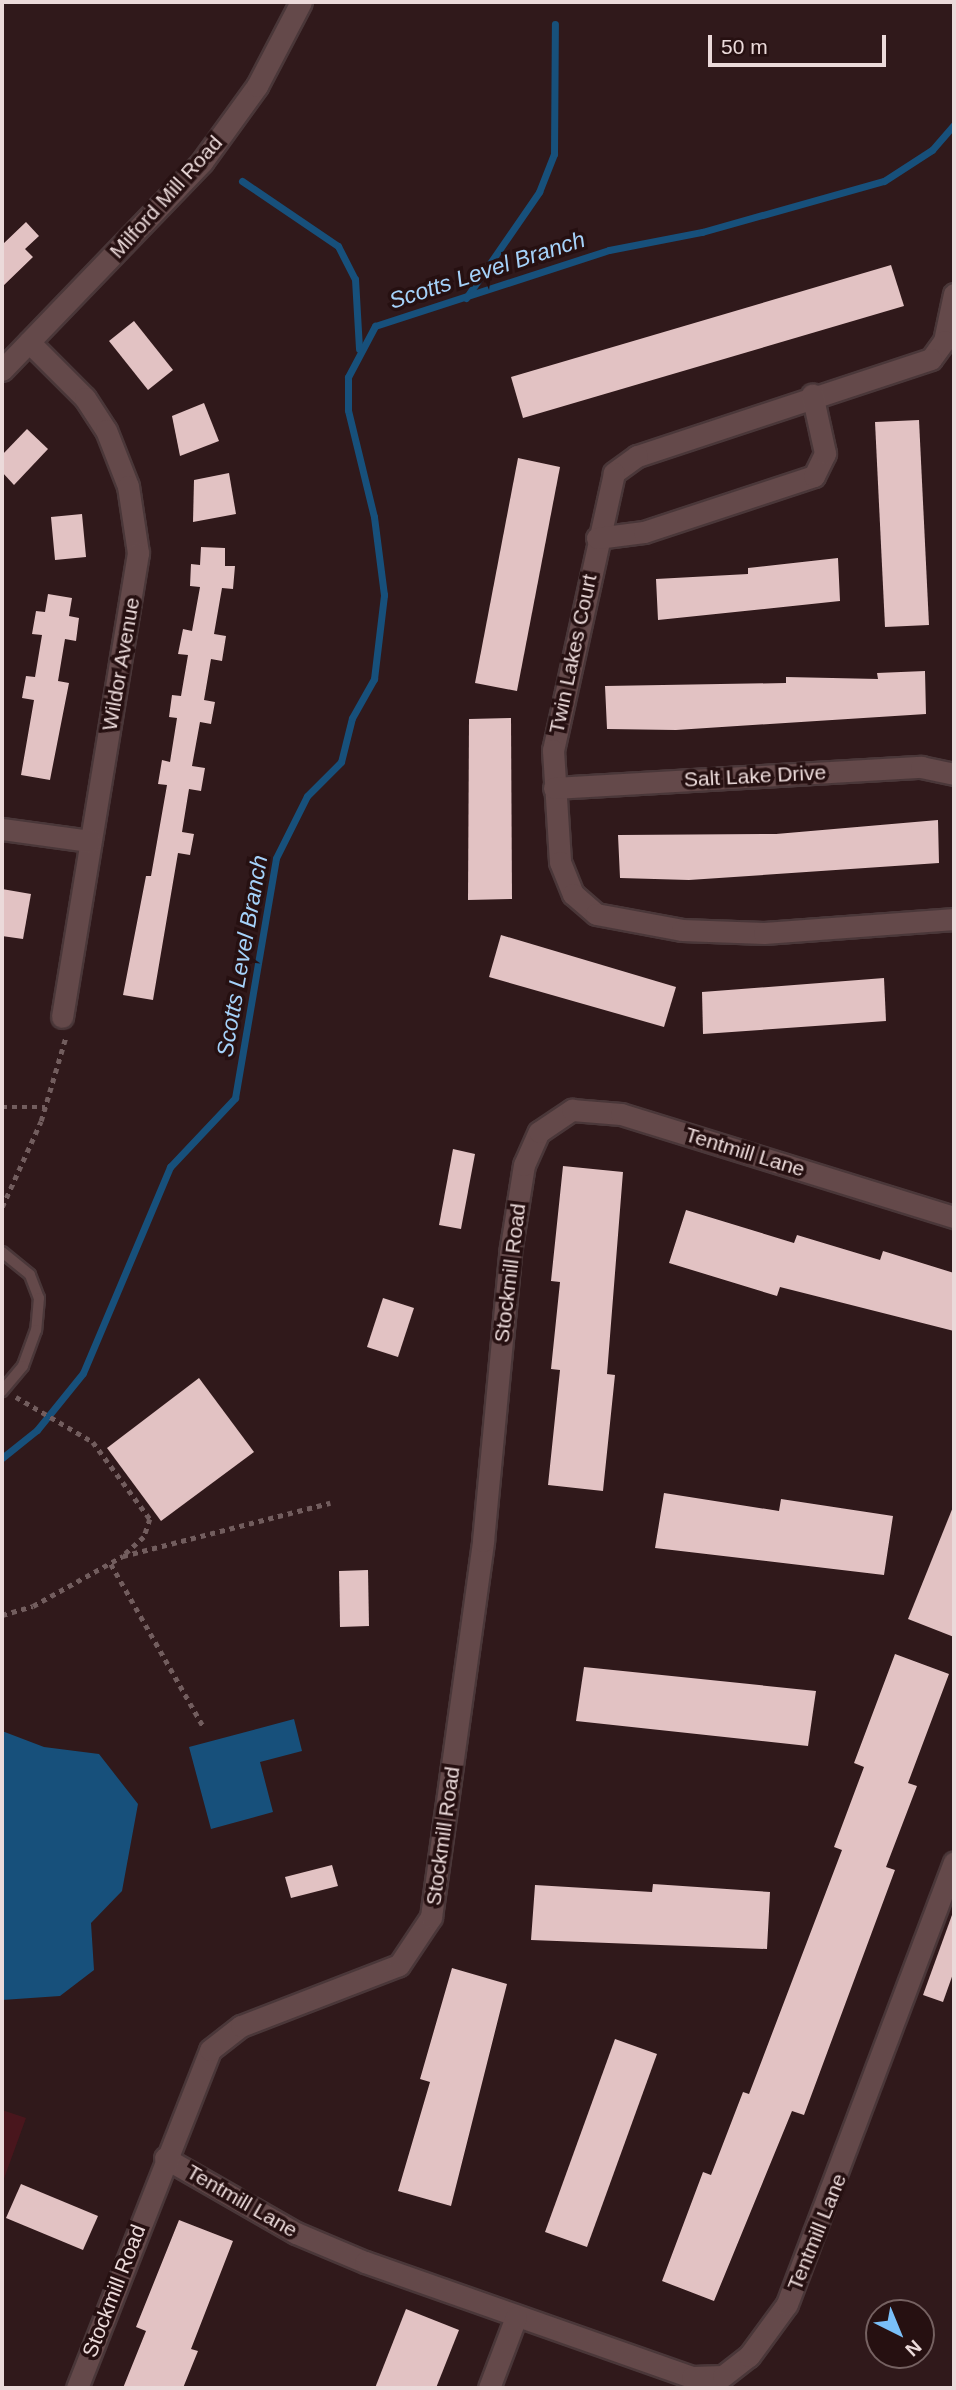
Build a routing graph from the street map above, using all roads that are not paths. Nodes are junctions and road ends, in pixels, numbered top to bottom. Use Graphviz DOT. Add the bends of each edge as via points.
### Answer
graph roads {
  1 [pos="301,2"];
  2 [pos="954,294"];
  3 [pos="29,342"];
  4 [pos="2,370"];
  5 [pos="812,394"];
  6 [pos="597,538"];
  7 [pos="954,774"];
  8 [pos="554,788"];
  9 [pos="2,829"];
  10 [pos="90,841"];
  11 [pos="954,919"];
  12 [pos="62,1017"];
  13 [pos="540,1132"];
  14 [pos="954,1217"];
  15 [pos="2,1252"];
  16 [pos="2,1391"];
  17 [pos="954,1863"];
  18 [pos="165,2158"];
  19 [pos="516,2317"];
  20 [pos="77,2388"];
  21 [pos="489,2388"];
  1 -- 3 [label="street, Milford Mill Road" via="232,123"];
  2 -- 5 [label="street, Twin Lakes Court" via="944,341 931,359"];
  3 -- 4 [label="street, Milford Mill Road"];
  3 -- 10 [label="street, Wildor Avenue" via="85,398 106,430 135,519 134,589"];
  5 -- 6 [label="street, Twin Lakes Court" via="623,464 609,486"];
  5 -- 6 [label="street" via="825,453 814,476 644,532"];
  6 -- 8 [label="street, Twin Lakes Court" via="560,706"];
  7 -- 8 [label="street, Salt Lake Drive" via="921,767"];
  8 -- 11 [label="street, Twin Lakes Court" via="559,862 573,894 596,914 681,930 764,933"];
  9 -- 10 [label="street"];
  10 -- 12 [label="street, Wildor Avenue"];
  13 -- 14 [label="street, Tentmill Lane" via="572,1110 621,1114"];
  13 -- 18 [label="street, Stockmill Road" via="524,1165 510,1253 483,1541 431,1917 399,1965 216,2042"];
  15 -- 16 [label="lane" via="30,1275 39,1297 36,1330 23,1366"];
  17 -- 19 [label="street, Tentmill Lane" via="809,2256 788,2304 749,2356 723,2376 692,2377"];
  18 -- 19 [label="street, Tentmill Lane" via="296,2233"];
  18 -- 20 [label="street, Stockmill Road"];
  19 -- 21 [label="street"];
}
